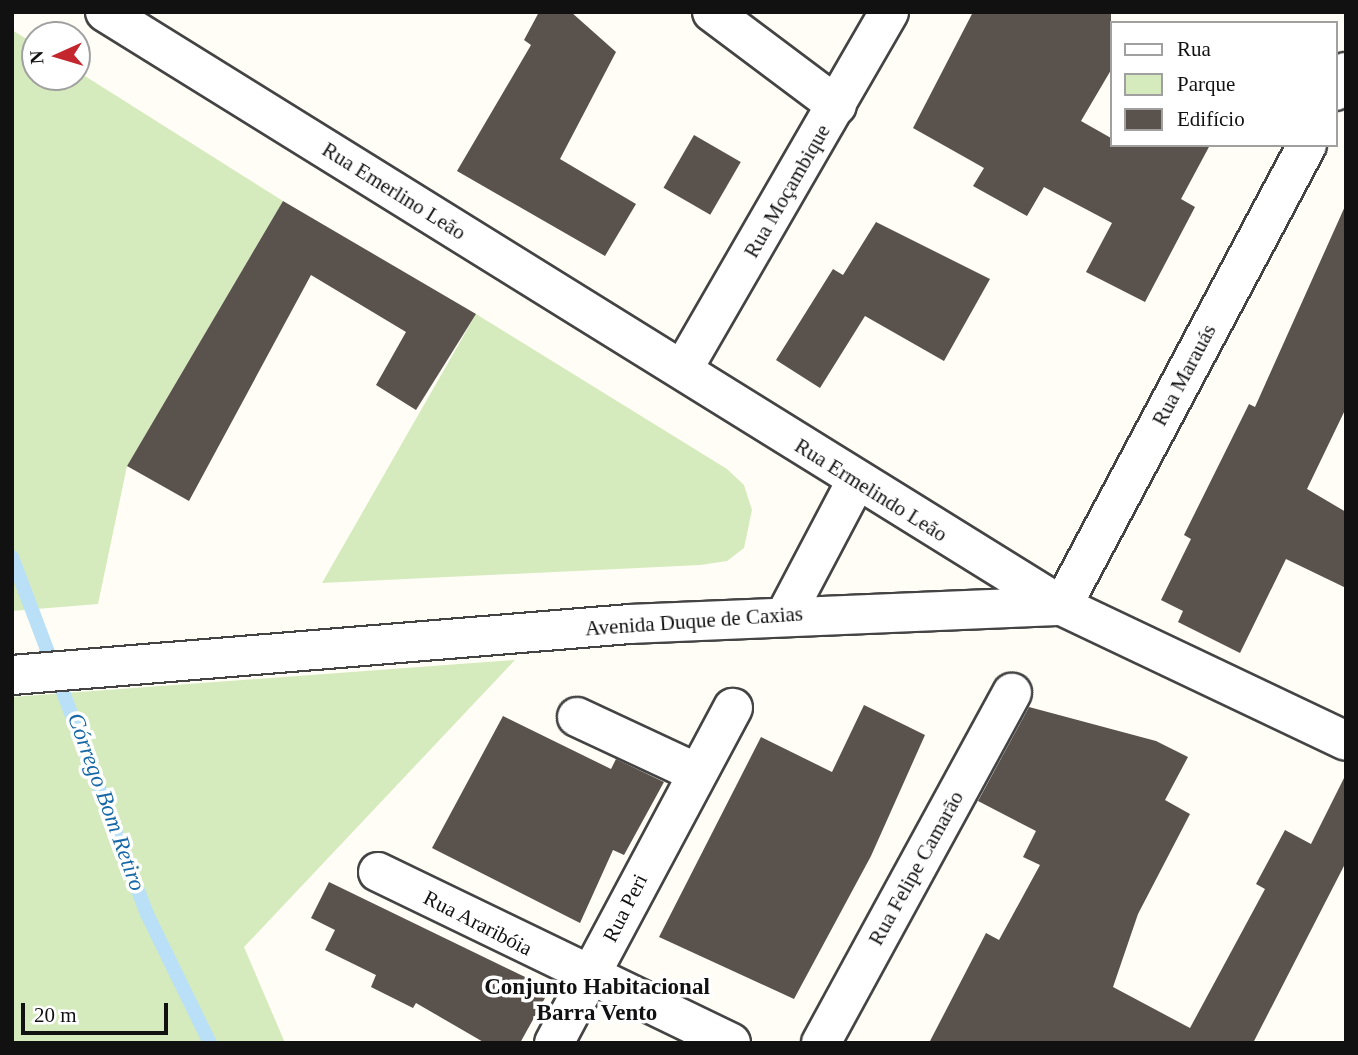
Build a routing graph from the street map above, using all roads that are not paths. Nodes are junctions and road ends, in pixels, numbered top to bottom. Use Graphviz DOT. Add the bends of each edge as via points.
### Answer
graph roads {
  1 [pos="105,12"];
  2 [pos="712,12"];
  3 [pos="889,12"];
  4 [pos="1346,72"];
  5 [pos="1337,88"];
  6 [pos="837,106"];
  7 [pos="1306,147"];
  8 [pos="683,369"];
  9 [pos="855,483"];
  10 [pos="1062,606"];
  11 [pos="786,614"];
  12 [pos="12,675"];
  13 [pos="1012,693"];
  14 [pos="733,708"];
  15 [pos="576,717"];
  16 [pos="1346,741"];
  17 [pos="695,772"];
  18 [pos="378,872"];
  19 [pos="588,978"];
  20 [pos="554,1043"];
  21 [pos="731,1043"];
  22 [pos="821,1043"];
  1 -- 8 [label="street, Rua Emerlino Leão"];
  2 -- 6 [label="street"];
  3 -- 6 [label="street, Rua Moçambique"];
  4 -- 5 [label="street"];
  6 -- 8 [label="street, Rua Moçambique"];
  7 -- 10 [label="street, Rua Marauás"];
  8 -- 9 [label="street, Rua Ermelindo Leão"];
  9 -- 10 [label="street, Rua Ermelindo Leão"];
  9 -- 11 [label="street"];
  10 -- 11 [label="street, Avenida Duque de Caxias"];
  10 -- 16 [label="street, Avenida Duque de Caxias"];
  11 -- 12 [label="street, Avenida Duque de Caxias"];
  13 -- 22 [label="street, Rua Felipe Camarão"];
  14 -- 17 [label="street, Rua Peri"];
  15 -- 17 [label="street"];
  17 -- 19 [label="street, Rua Peri"];
  18 -- 19 [label="street, Rua Araribóia"];
  19 -- 20 [label="street, Rua Peri"];
  19 -- 21 [label="street, Rua Araribóia"];
}
